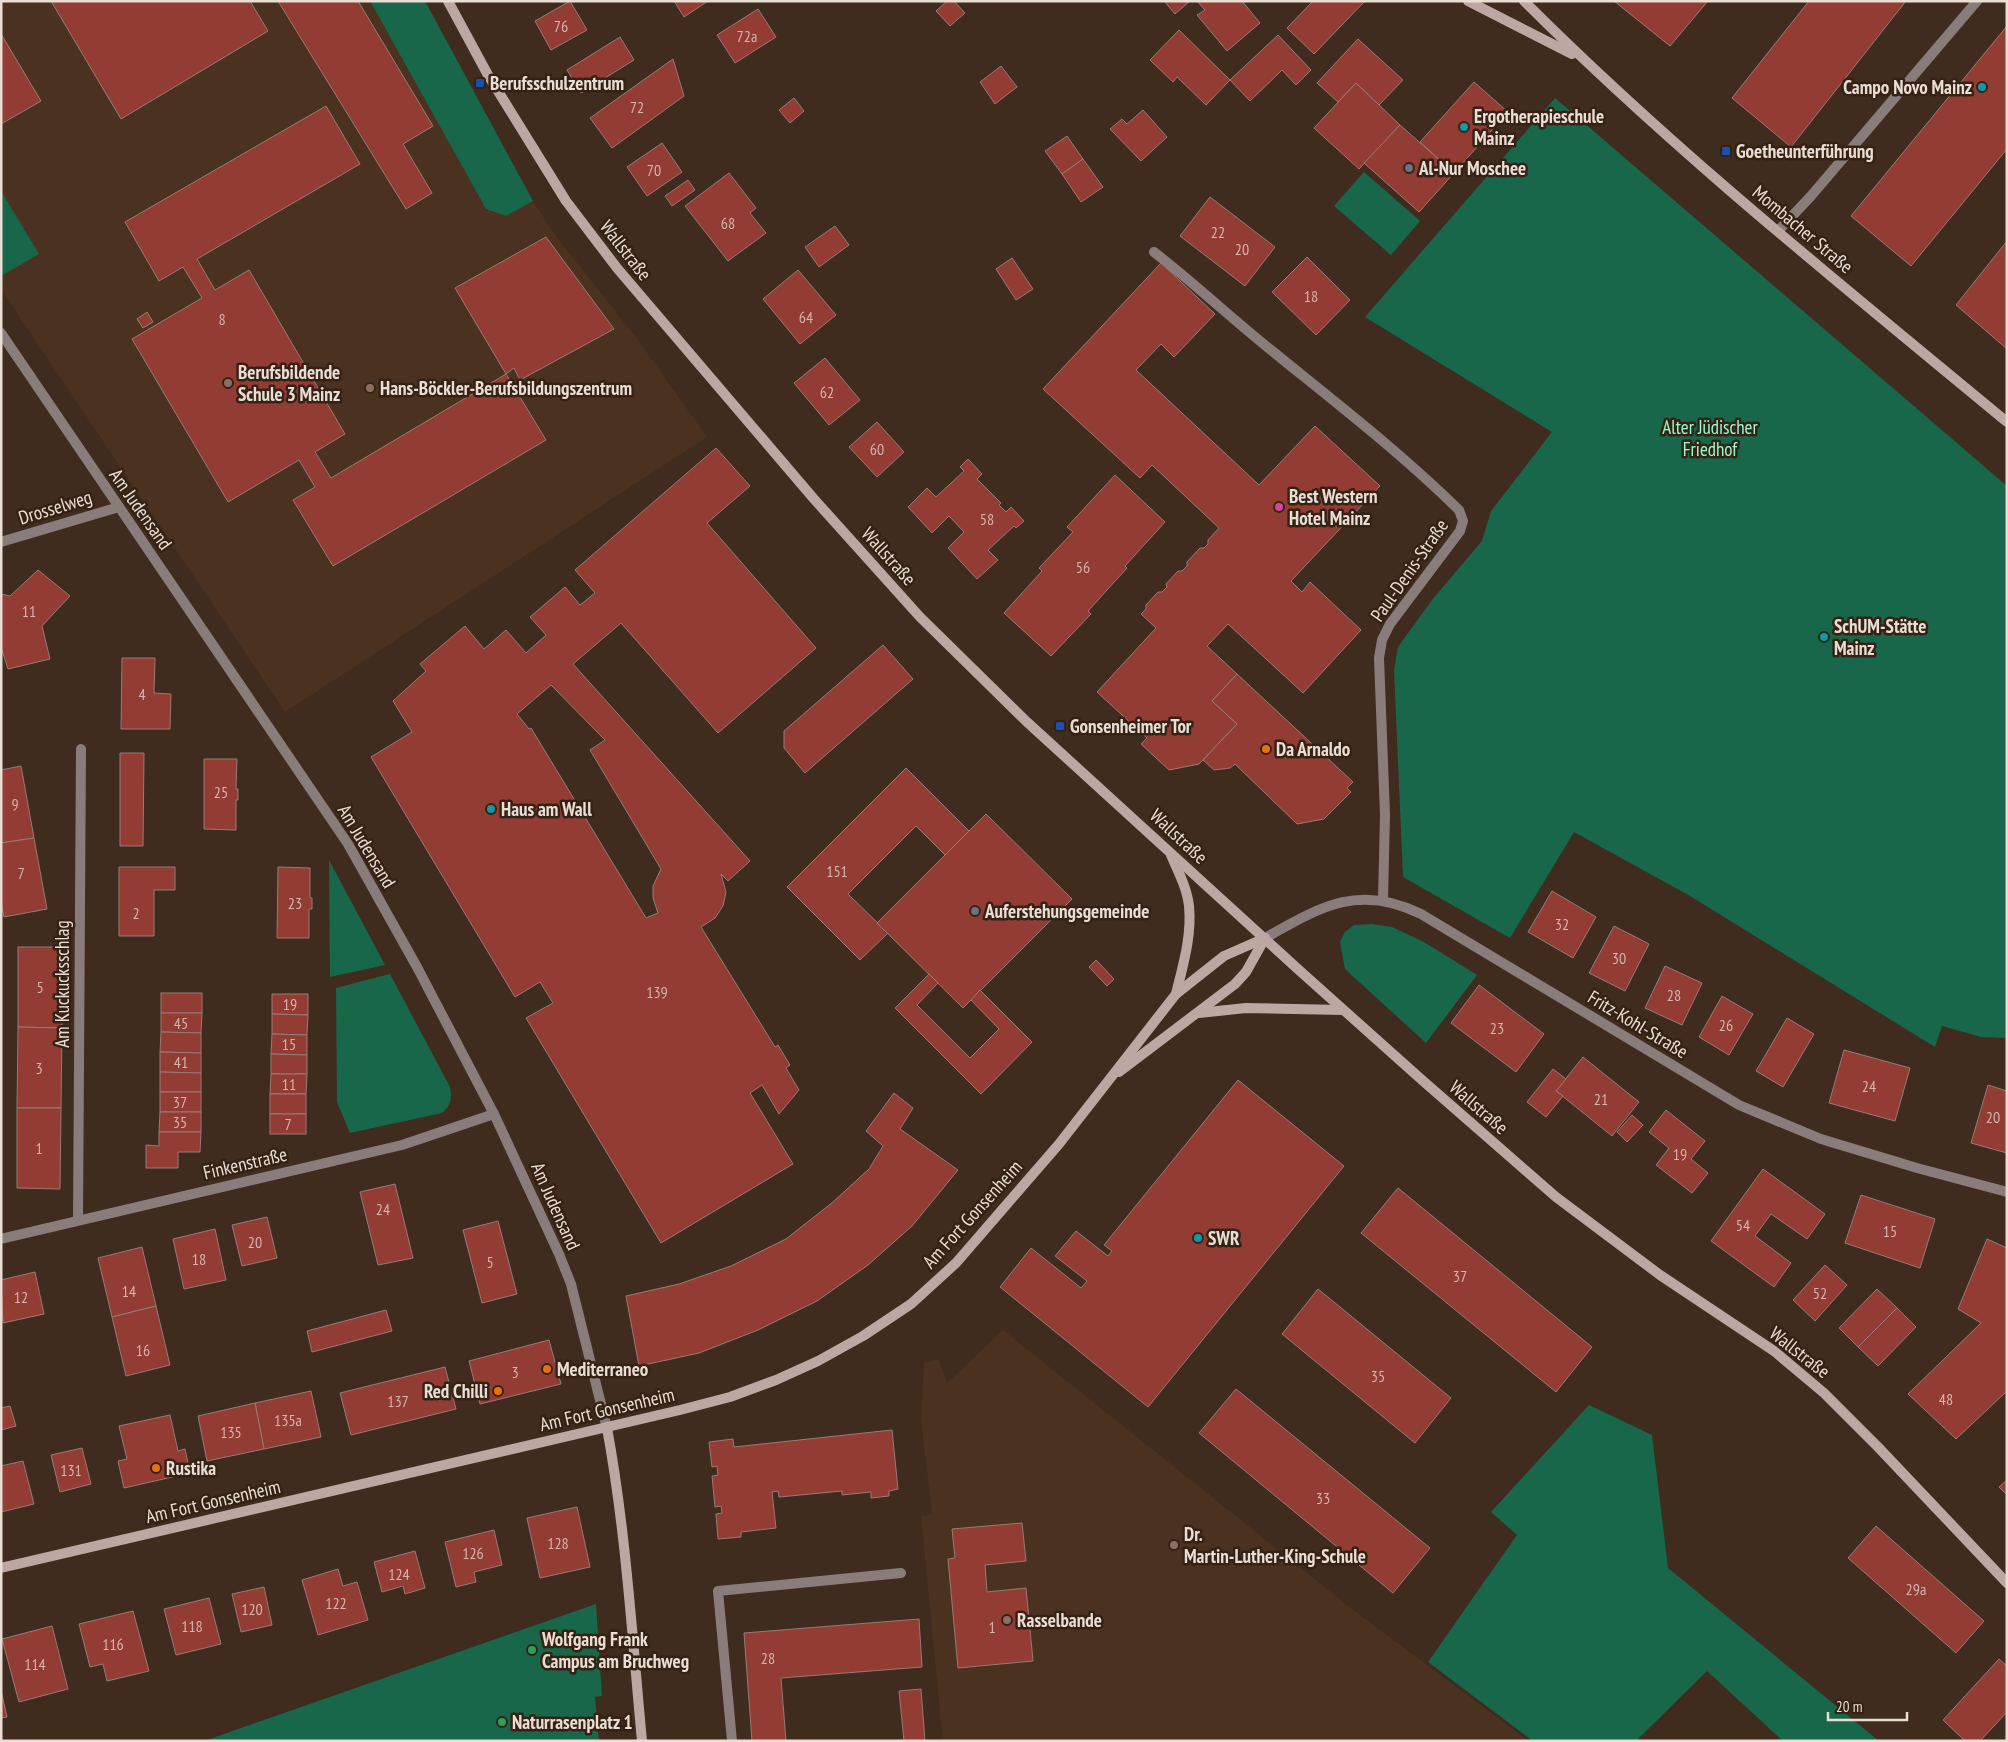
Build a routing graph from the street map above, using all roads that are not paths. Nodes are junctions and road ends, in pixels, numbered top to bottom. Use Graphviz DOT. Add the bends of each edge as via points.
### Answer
graph roads {
  1 [pos="448,1"];
  2 [pos="1468,1"];
  3 [pos="1524,1"];
  4 [pos="1977,1"];
  5 [pos="1581,58"];
  6 [pos="1778,231"];
  7 [pos="1154,252"];
  8 [pos="1,333"];
  9 [pos="2007,422"];
  10 [pos="119,507"];
  11 [pos="1,542"];
  12 [pos="81,749"];
  13 [pos="1168,849"];
  14 [pos="1383,900"];
  15 [pos="1265,938"];
  16 [pos="1176,994"];
  17 [pos="1343,1010"];
  18 [pos="1198,1014"];
  19 [pos="1108,1080"];
  20 [pos="494,1114"];
  21 [pos="2007,1192"];
  22 [pos="78,1220"];
  23 [pos="1,1239"];
  24 [pos="607,1428"];
  25 [pos="1,1568"];
  26 [pos="901,1573"];
  27 [pos="2007,1583"];
  28 [pos="642,1741"];
  29 [pos="732,1741"];
  1 -- 13 [label="street, Wallstraße" via="488,75 566,201 623,276 920,617 1027,722"];
  2 -- 5 [label="street, Mombacher Straße"];
  3 -- 5 [label="street, Mombacher Straße"];
  4 -- 6 [label="street"];
  5 -- 6 [label="street, Mombacher Straße"];
  6 -- 9 [label="street, Mombacher Straße"];
  7 -- 14 [label="street, Paul-Denis-Straße" via="1350,412 1459,510 1463,521 1460,531 1390,624 1382,640 1379,658 1385,815"];
  8 -- 10 [label="street, Am Judensand"];
  10 -- 11 [label="street, Drosselweg"];
  10 -- 20 [label="street, Am Judensand" via="348,844"];
  12 -- 22 [label="street, Am Kuckucksschlag"];
  13 -- 15 [label="street, Wallstraße"];
  13 -- 16 [label="street" via="1184,884 1189,905 1188,939"];
  14 -- 15 [label="street, Fritz-Kohl-Straße" via="1336,903"];
  14 -- 21 [label="street, Fritz-Kohl-Straße" via="1421,914 1739,1105 1821,1139"];
  15 -- 16 [label="street, Am Fort Gonsenheim" via="1224,956"];
  15 -- 17 [label="street, Wallstraße"];
  15 -- 18 [label="street, Am Fort Gonsenheim" via="1246,972"];
  16 -- 19 [label="street, Am Fort Gonsenheim"];
  17 -- 18 [label="street" via="1254,1008"];
  17 -- 27 [label="street, Wallstraße" via="1556,1197 1660,1275 1774,1351 1824,1393"];
  18 -- 19 [label="street, Am Fort Gonsenheim"];
  19 -- 24 [label="street, Am Fort Gonsenheim" via="956,1263 912,1304 824,1358 776,1380 730,1397"];
  20 -- 22 [label="street, Finkenstraße" via="402,1145"];
  20 -- 24 [label="street, Am Judensand" via="571,1284"];
  22 -- 23 [label="street, Finkenstraße"];
  24 -- 25 [label="street, Am Fort Gonsenheim"];
  24 -- 28 [label="street" via="617,1484"];
  26 -- 29 [label="street" via="718,1591"];
}
